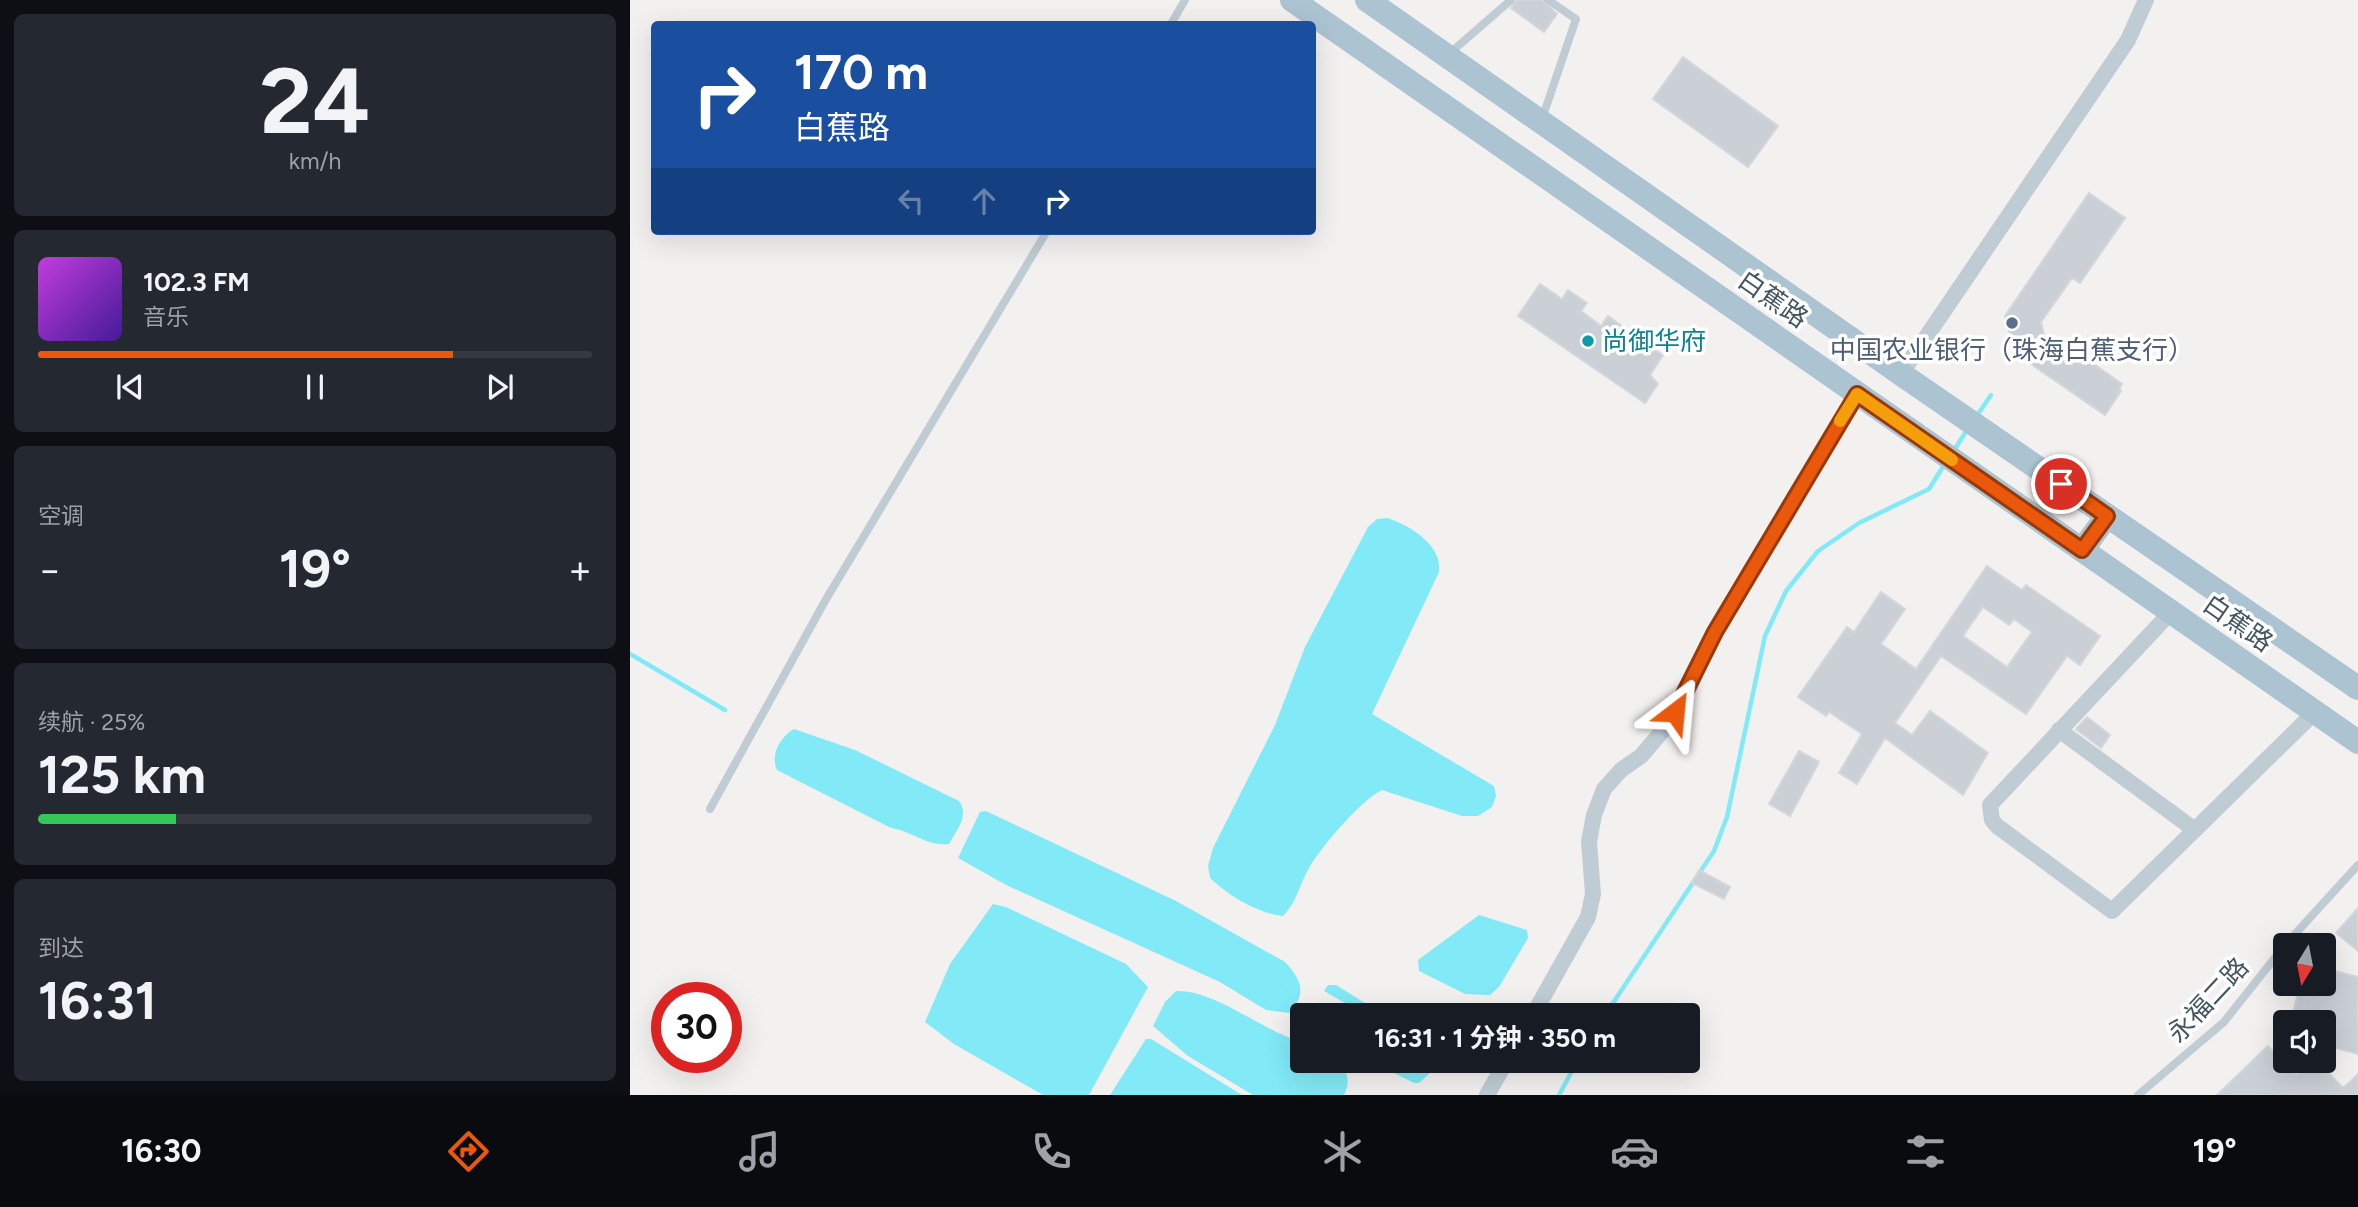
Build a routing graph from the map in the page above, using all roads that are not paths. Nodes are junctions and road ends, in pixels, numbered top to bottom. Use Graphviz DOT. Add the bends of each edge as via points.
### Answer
graph roads {
  1 [pos="1185,0"];
  2 [pos="1292,0"];
  3 [pos="1367,0"];
  4 [pos="1511,0"];
  5 [pos="1548,0"];
  6 [pos="2146,0"];
  7 [pos="1173,21"];
  8 [pos="1447,56"];
  9 [pos="1541,122"];
  10 [pos="1045,235"];
  11 [pos="1901,374"];
  12 [pos="1857,394"];
  13 [pos="2107,516"];
  14 [pos="2082,550"];
  15 [pos="2171,612"];
  16 [pos="2358,688"];
  17 [pos="2315,712"];
  18 [pos="2059,730"];
  19 [pos="2358,742"];
  20 [pos="710,809"];
  21 [pos="2195,830"];
  22 [pos="2358,864"];
  23 [pos="1539,1003"];
  24 [pos="1500,1073"];
  25 [pos="1487,1095"];
  26 [pos="2138,1095"];
  1 -- 7 [label="lane"];
  2 -- 12 [label="main road, 白蕉路"];
  3 -- 8 [label="main road, 白蕉路"];
  4 -- 8 [label="lane"];
  5 -- 9 [label="lane" via="1576,19"];
  6 -- 11 [label="street" via="2128,40"];
  8 -- 9 [label="main road, 白蕉路"];
  9 -- 11 [label="main road, 白蕉路"];
  10 -- 20 [label="lane" via="825,601"];
  11 -- 13 [label="main road, 白蕉路"];
  12 -- 14 [label="main road, 白蕉路"];
  12 -- 23 [label="street" via="1715,632 1678,707 1641,756 1604,789 1589,842 1593,894 1588,917"];
  13 -- 14 [label="main road"];
  13 -- 16 [label="main road, 白蕉路"];
  14 -- 15 [label="main road, 白蕉路"];
  15 -- 17 [label="main road, 白蕉路"];
  15 -- 18 [label="street"];
  17 -- 19 [label="main road, 白蕉路"];
  17 -- 21 [label="street"];
  18 -- 21 [label="street"];
  18 -- 21 [label="street" via="1994,798 1990,812 1997,826 2112,911"];
  22 -- 26 [label="lane, 永福二路" via="2224,1022"];
  24 -- 25 [label="street"];
}
